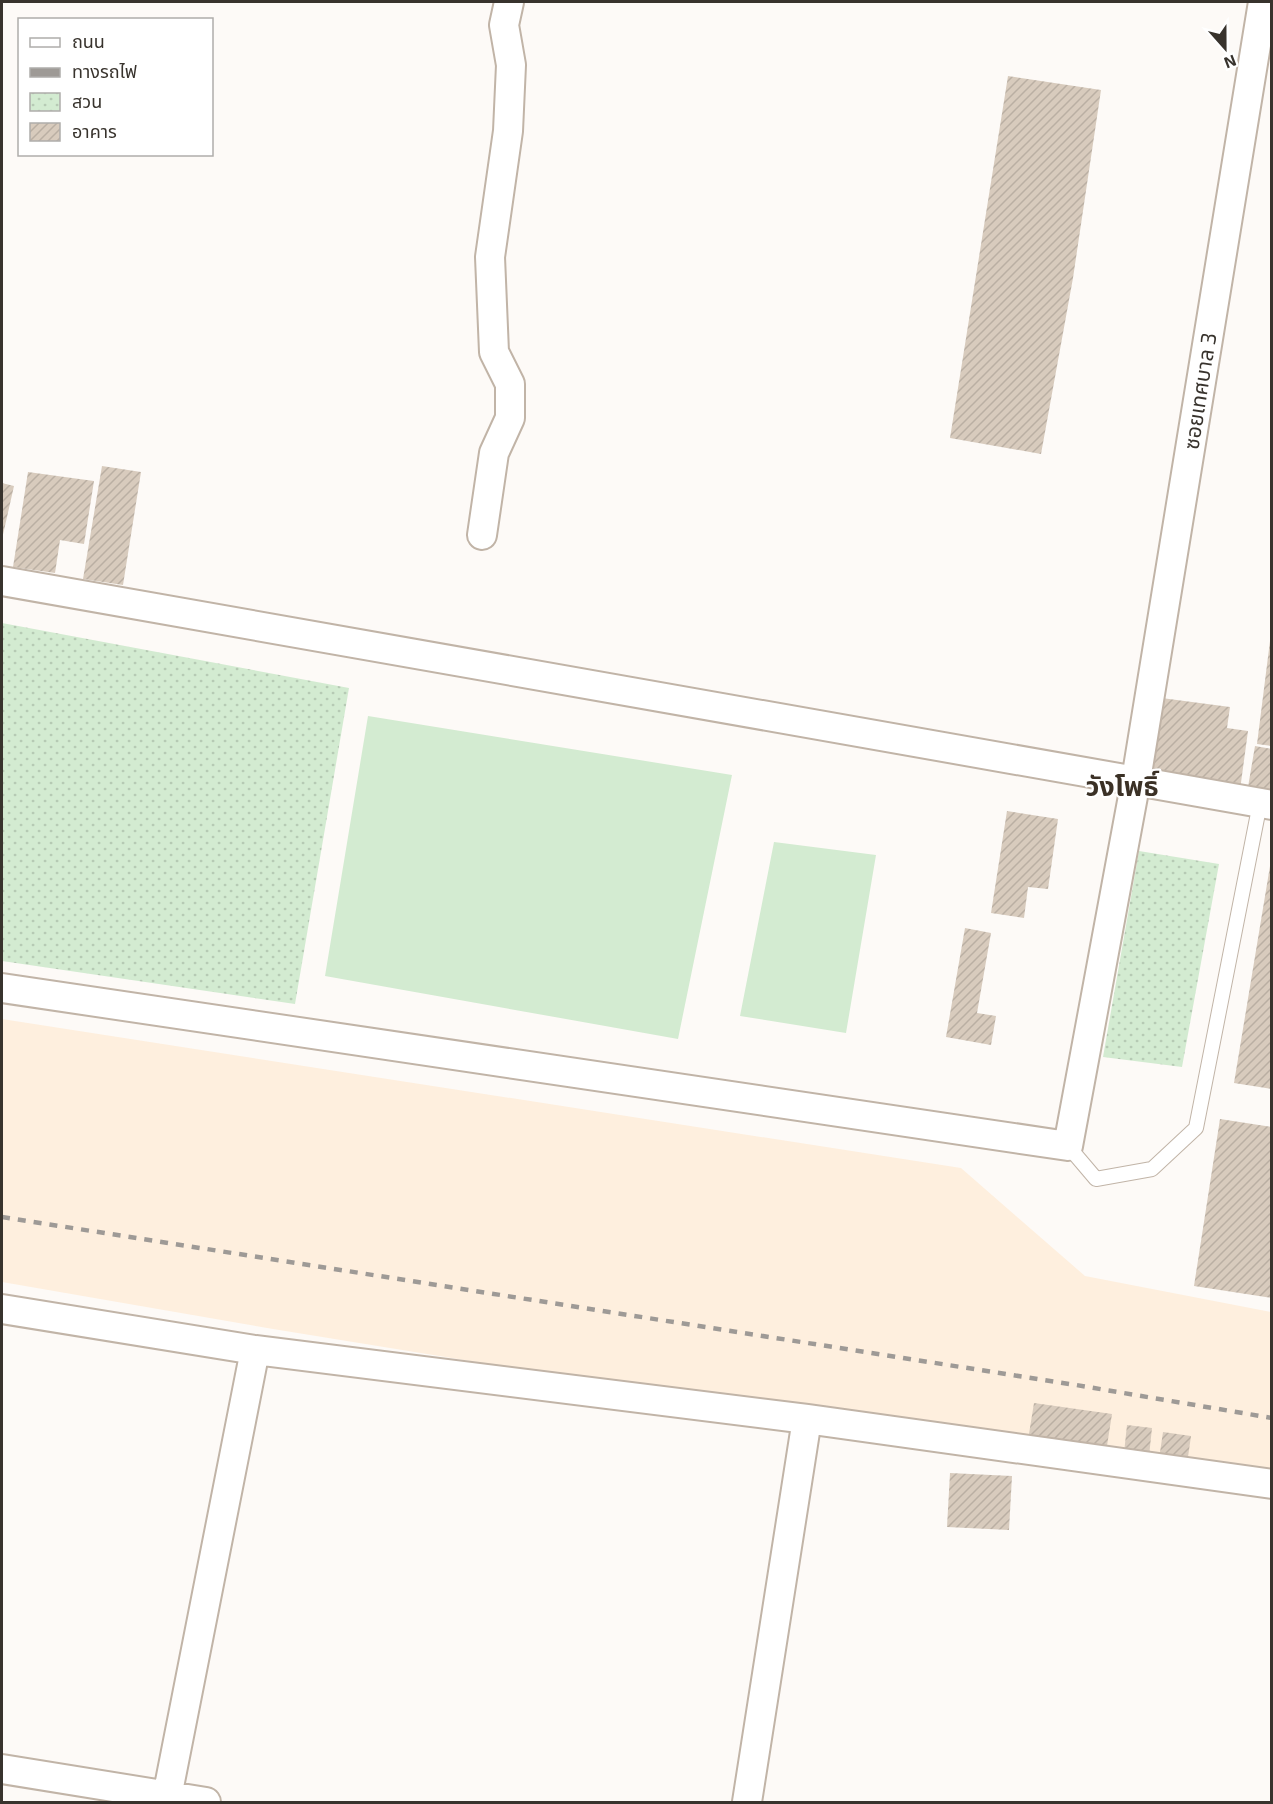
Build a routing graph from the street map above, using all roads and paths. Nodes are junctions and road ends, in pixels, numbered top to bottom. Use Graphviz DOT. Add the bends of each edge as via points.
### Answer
graph roads {
  1 [pos="509,2"];
  2 [pos="1263,2"];
  3 [pos="482,536"];
  4 [pos="2,581"];
  5 [pos="1136,780"];
  6 [pos="1266,803"];
  7 [pos="2,988"];
  8 [pos="1068,1146"];
  9 [pos="2,1309"];
  10 [pos="255,1350"];
  11 [pos="807,1419"];
  12 [pos="1272,1484"];
  13 [pos="2,1769"];
  14 [pos="166,1799"];
  15 [pos="206,1803"];
  16 [pos="747,1803"];
  1 -- 3 [label="street" via="504,25 511,65 509,119 490,257 495,352 510,384 510,418 494,453"];
  2 -- 5 [label="street, ซอยเทศบาล 3"];
  4 -- 5 [label="street"];
  5 -- 6 [label="street"];
  5 -- 8 [label="street, ซอยเทศบาล 3"];
  6 -- 8 [label="lane" via="1196,1128 1152,1168 1096,1179"];
  7 -- 8 [label="street"];
  9 -- 10 [label="street"];
  10 -- 11 [label="street"];
  10 -- 14 [label="street"];
  11 -- 12 [label="street"];
  11 -- 16 [label="street"];
  13 -- 14 [label="street"];
  14 -- 15 [label="street"];
}
